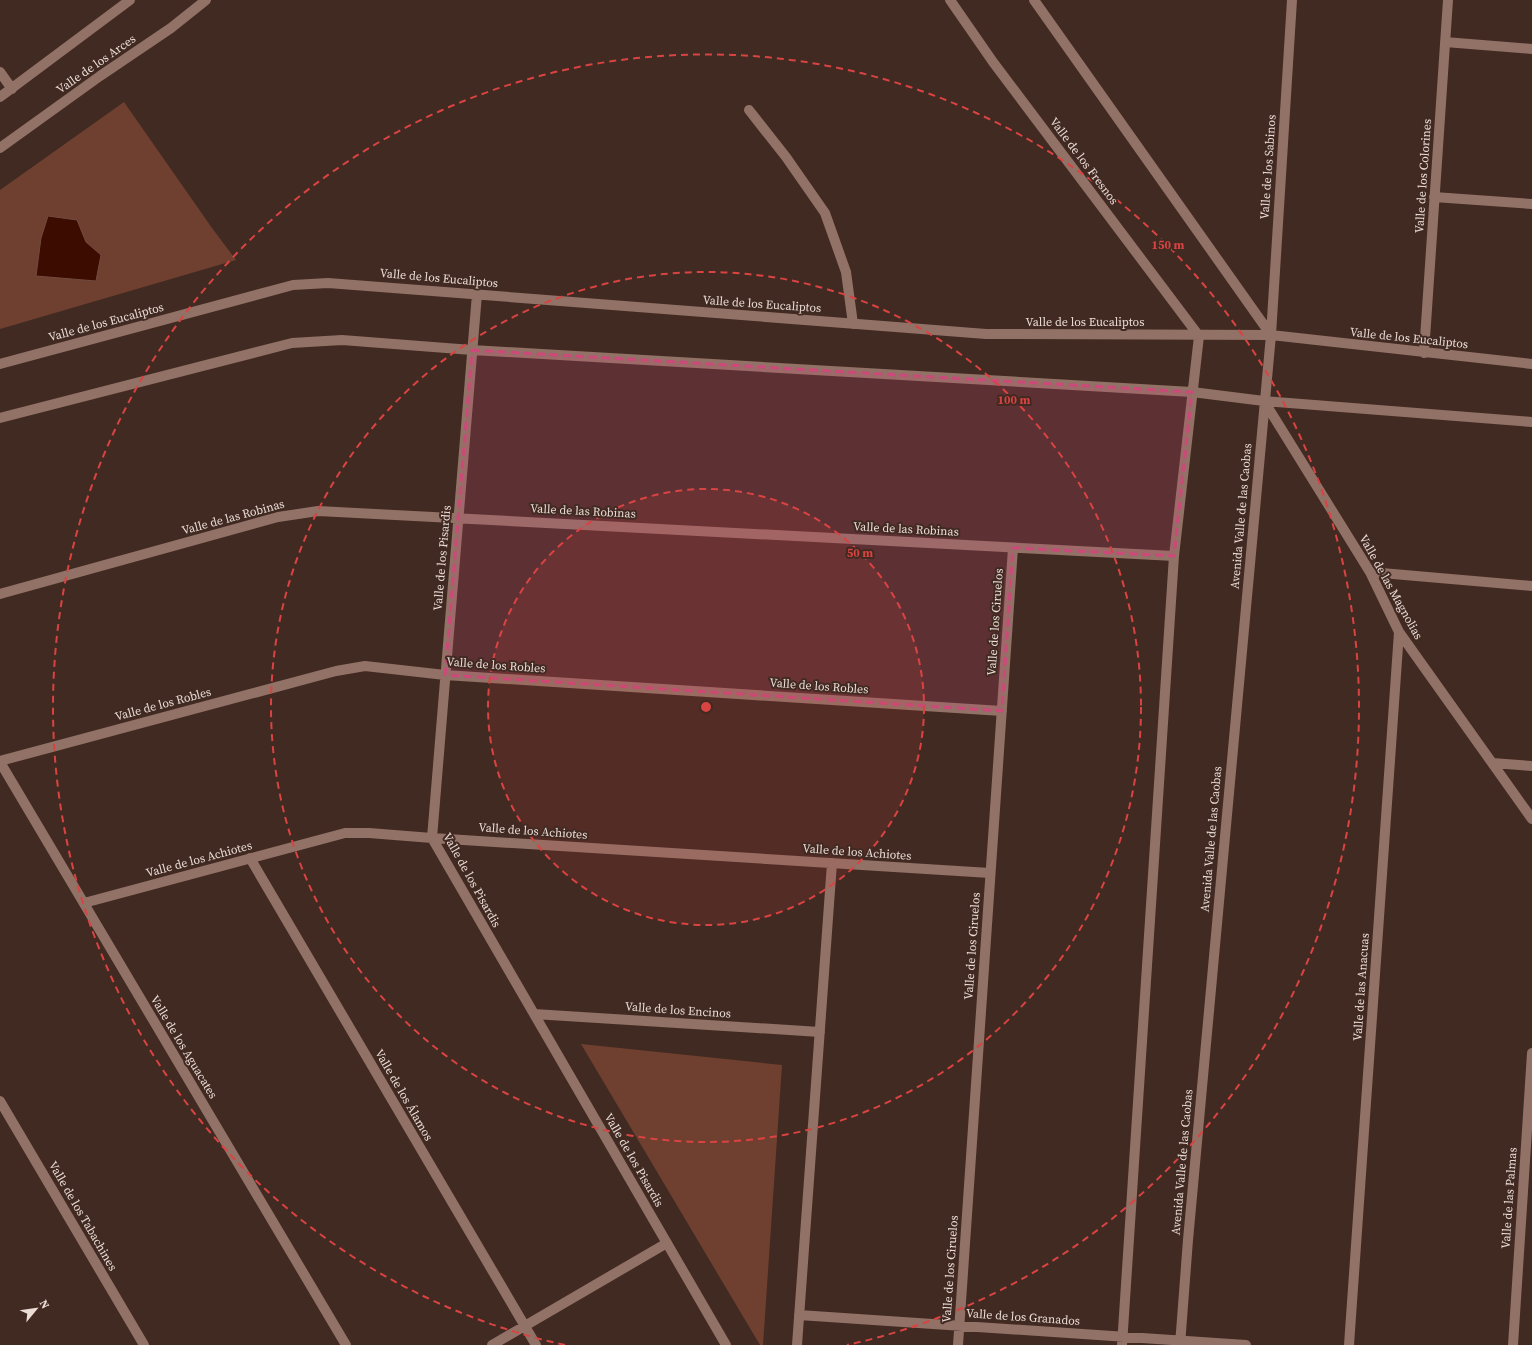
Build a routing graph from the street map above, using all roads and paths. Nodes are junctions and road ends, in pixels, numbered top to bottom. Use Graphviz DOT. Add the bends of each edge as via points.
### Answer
graph roads {
  1 [pos="130,0"];
  2 [pos="206,0"];
  3 [pos="950,0"];
  4 [pos="1034,0"];
  5 [pos="1292,0"];
  6 [pos="1448,0"];
  7 [pos="1445,42"];
  8 [pos="1532,49"];
  9 [pos="0,72"];
  10 [pos="12,89"];
  11 [pos="0,98"];
  12 [pos="749,110"];
  13 [pos="0,148"];
  14 [pos="1434,197"];
  15 [pos="1532,204"];
  16 [pos="477,294"];
  17 [pos="853,324"];
  18 [pos="1199,336"];
  19 [pos="1271,336"];
  20 [pos="472,350"];
  21 [pos="1424,353"];
  22 [pos="0,364"];
  23 [pos="1532,364"];
  24 [pos="1192,392"];
  25 [pos="1264,400"];
  26 [pos="0,418"];
  27 [pos="1532,422"];
  28 [pos="458,518"];
  29 [pos="1013,548"];
  30 [pos="1174,556"];
  31 [pos="1370,572"];
  32 [pos="1532,586"];
  33 [pos="0,594"];
  34 [pos="1399,632"];
  35 [pos="445,675"];
  36 [pos="1002,711"];
  37 [pos="0,762"];
  38 [pos="1492,763"];
  39 [pos="1532,766"];
  40 [pos="1532,819"];
  41 [pos="432,838"];
  42 [pos="250,858"];
  43 [pos="832,864"];
  44 [pos="990,873"];
  45 [pos="84,903"];
  46 [pos="534,1014"];
  47 [pos="820,1032"];
  48 [pos="1532,1053"];
  49 [pos="0,1101"];
  50 [pos="1530,1116"];
  51 [pos="667,1242"];
  52 [pos="799,1315"];
  53 [pos="960,1325"];
  54 [pos="525,1326"];
  55 [pos="1122,1341"];
  56 [pos="1180,1343"];
  57 [pos="144,1345"];
  58 [pos="346,1345"];
  59 [pos="492,1345"];
  60 [pos="536,1345"];
  61 [pos="726,1345"];
  62 [pos="797,1345"];
  63 [pos="958,1345"];
  64 [pos="1246,1345"];
  65 [pos="1349,1345"];
  66 [pos="1513,1345"];
  1 -- 10 [label="street"];
  2 -- 13 [label="street, Valle de los Arces"];
  3 -- 18 [label="street, Valle de los Fresnos"];
  4 -- 19 [label="street"];
  5 -- 19 [label="street, Valle de los Sabinos"];
  6 -- 7 [label="street, Valle de los Colorines"];
  7 -- 8 [label="street"];
  7 -- 14 [label="street, Valle de los Colorines"];
  9 -- 10 [label="street"];
  10 -- 11 [label="street"];
  12 -- 17 [label="street" via="825,212 846,272"];
  14 -- 15 [label="street"];
  14 -- 21 [label="street, Valle de los Colorines"];
  16 -- 17 [label="street, Valle de los Eucaliptos"];
  16 -- 20 [label="street, Valle de los Pisardis"];
  16 -- 22 [label="street, Valle de los Eucaliptos" via="328,282 293,285"];
  17 -- 18 [label="street, Valle de los Eucaliptos" via="986,334"];
  18 -- 19 [label="street, Valle de los Eucaliptos"];
  18 -- 24 [label="street"];
  19 -- 21 [label="street, Valle de los Eucaliptos"];
  19 -- 25 [label="street, Avenida Valle de las Caobas"];
  20 -- 24 [label="street"];
  20 -- 26 [label="street" via="342,340 292,343"];
  20 -- 28 [label="street, Valle de los Pisardis"];
  21 -- 23 [label="street, Valle de los Eucaliptos"];
  24 -- 25 [label="street"];
  24 -- 30 [label="street"];
  25 -- 27 [label="street"];
  25 -- 31 [label="street, Valle de las Magnolias"];
  25 -- 56 [label="street, Avenida Valle de las Caobas"];
  28 -- 29 [label="street, Valle de las Robinas"];
  28 -- 33 [label="street, Valle de las Robinas" via="318,511 278,517"];
  28 -- 35 [label="street, Valle de los Pisardis"];
  29 -- 30 [label="street, Valle de las Robinas"];
  29 -- 36 [label="street, Valle de los Ciruelos"];
  30 -- 55 [label="street"];
  31 -- 32 [label="street"];
  31 -- 34 [label="street, Valle de las Magnolias"];
  34 -- 38 [label="street, Valle de las Magnolias"];
  34 -- 65 [label="street, Valle de las Anacuas"];
  35 -- 36 [label="street, Valle de los Robles"];
  35 -- 37 [label="street, Valle de los Robles" via="365,666 336,671"];
  35 -- 41 [label="street, Valle de los Pisardis"];
  36 -- 44 [label="street, Valle de los Ciruelos"];
  37 -- 45 [label="street, Valle de los Aguacates"];
  38 -- 39 [label="street"];
  38 -- 40 [label="street, Valle de las Magnolias"];
  41 -- 42 [label="street, Valle de los Achiotes" via="345,832"];
  41 -- 43 [label="street, Valle de los Achiotes"];
  41 -- 46 [label="street, Valle de los Pisardis"];
  42 -- 45 [label="street, Valle de los Achiotes"];
  42 -- 54 [label="street, Valle de los Álamos"];
  43 -- 44 [label="street, Valle de los Achiotes"];
  43 -- 47 [label="street"];
  44 -- 53 [label="street, Valle de los Ciruelos"];
  45 -- 58 [label="street, Valle de los Aguacates"];
  46 -- 47 [label="street, Valle de los Encinos"];
  46 -- 51 [label="street, Valle de los Pisardis"];
  47 -- 52 [label="street"];
  48 -- 50 [label="street, Valle de las Palmas"];
  49 -- 57 [label="street, Valle de los Tabachines"];
  50 -- 66 [label="street, Valle de las Palmas"];
  51 -- 54 [label="street"];
  51 -- 61 [label="street, Valle de los Pisardis"];
  52 -- 53 [label="street, Valle de los Granados"];
  52 -- 62 [label="street"];
  53 -- 55 [label="street, Valle de los Granados"];
  53 -- 63 [label="street, Valle de los Ciruelos"];
  54 -- 59 [label="street"];
  54 -- 60 [label="street, Valle de los Álamos"];
  55 -- 56 [label="street, Valle de los Granados"];
  56 -- 64 [label="street, Valle de los Granados"];
}
